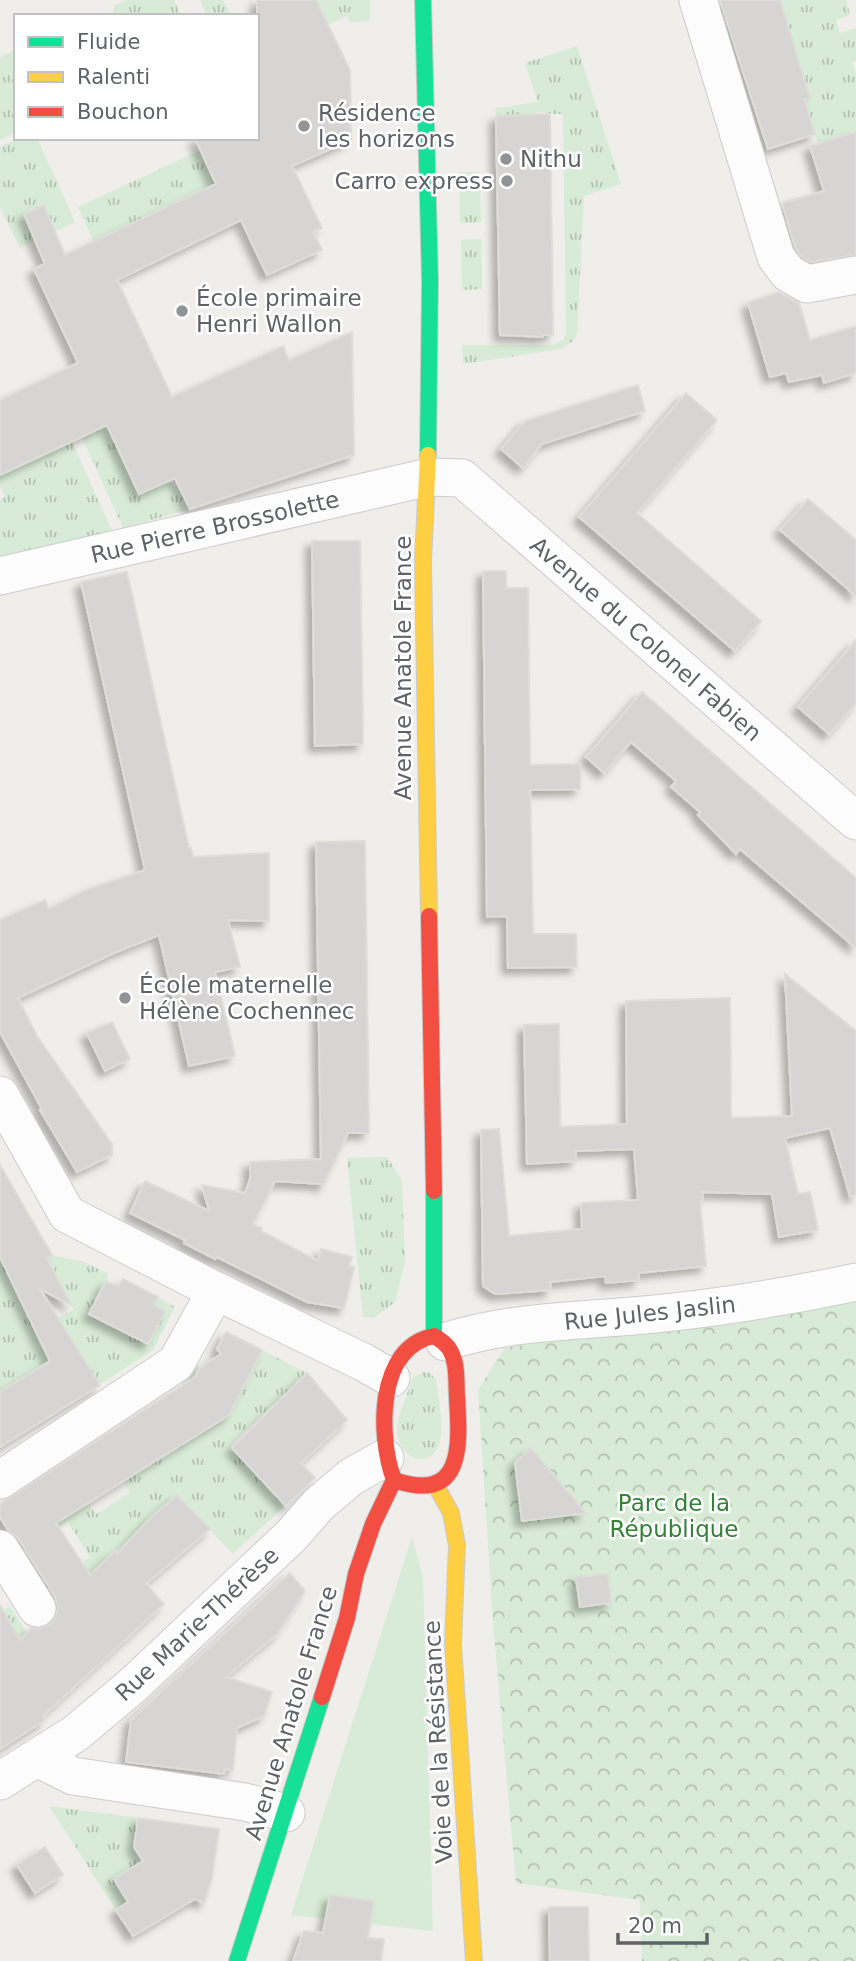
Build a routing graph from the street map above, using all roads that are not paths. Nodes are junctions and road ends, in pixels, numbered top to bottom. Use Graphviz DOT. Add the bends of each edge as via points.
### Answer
graph roads {
  1 [pos="423,0"];
  2 [pos="698,0"];
  3 [pos="856,275"];
  4 [pos="429,477"];
  5 [pos="0,576"];
  6 [pos="856,821"];
  7 [pos="0,1095"];
  8 [pos="856,1282"];
  9 [pos="216,1291"];
  10 [pos="439,1339"];
  11 [pos="391,1378"];
  12 [pos="390,1469"];
  13 [pos="0,1480"];
  14 [pos="435,1484"];
  15 [pos="0,1549"];
  16 [pos="37,1608"];
  17 [pos="37,1758"];
  18 [pos="0,1781"];
  19 [pos="286,1813"];
  20 [pos="237,1961"];
  21 [pos="474,1961"];
  1 -- 4 [label="street, Avenue Anatole France"];
  2 -- 3 [label="street" via="776,257 788,273 807,284"];
  4 -- 5 [label="street, Rue Pierre Brossolette"];
  4 -- 6 [label="street, Avenue du Colonel Fabien" via="462,478"];
  4 -- 10 [label="street, Avenue Anatole France" via="423,562"];
  7 -- 9 [label="street" via="67,1214"];
  8 -- 10 [label="street, Rue Jules Jaslin" via="685,1311 478,1331"];
  9 -- 11 [label="street"];
  9 -- 13 [label="street" via="176,1363"];
  10 -- 11 [label="street" via="417,1340 403,1353"];
  10 -- 14 [label="street, Avenue Anatole France" via="453,1357 459,1450 449,1474"];
  11 -- 12 [label="street" via="384,1421"];
  12 -- 14 [label="street" via="406,1486"];
  12 -- 17 [label="street, Rue Marie-Thérèse" via="351,1477 133,1685 76,1733"];
  12 -- 19 [label="street, Avenue Anatole France"];
  14 -- 21 [label="street, Voie de la Résistance" via="450,1511 458,1541 453,1644"];
  15 -- 16 [label="street"];
  17 -- 18 [label="street, Rue Marie-Thérèse"];
  17 -- 19 [label="street" via="73,1776 245,1802"];
  19 -- 20 [label="street, Avenue Anatole France"];
}
